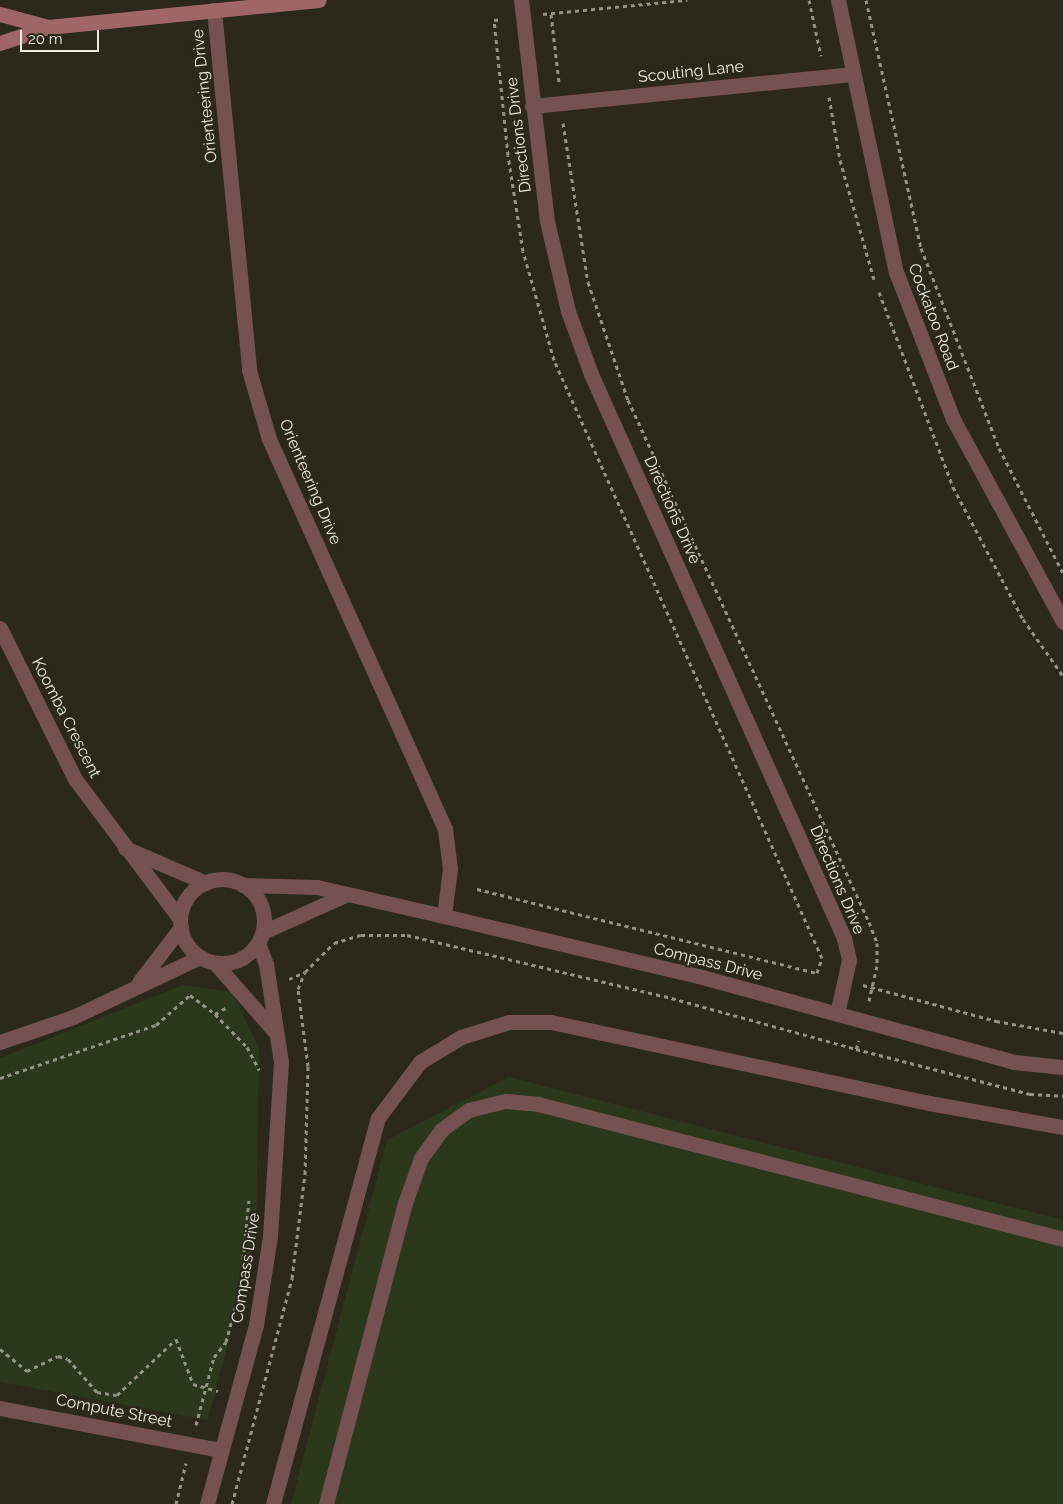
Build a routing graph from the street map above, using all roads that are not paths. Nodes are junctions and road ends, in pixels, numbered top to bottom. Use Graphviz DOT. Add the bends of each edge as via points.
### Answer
graph roads {
  1 [pos="310,0"];
  2 [pos="521,0"];
  3 [pos="838,0"];
  4 [pos="214,10"];
  5 [pos="0,14"];
  6 [pos="48,27"];
  7 [pos="0,43"];
  8 [pos="853,74"];
  9 [pos="532,106"];
  10 [pos="1063,622"];
  11 [pos="0,628"];
  12 [pos="122,846"];
  13 [pos="206,883"];
  14 [pos="244,885"];
  15 [pos="342,896"];
  16 [pos="444,916"];
  17 [pos="180,923"];
  18 [pos="260,938"];
  19 [pos="200,957"];
  20 [pos="215,962"];
  21 [pos="128,992"];
  22 [pos="837,1014"];
  23 [pos="275,1032"];
  24 [pos="0,1042"];
  25 [pos="1063,1067"];
  26 [pos="1063,1127"];
  27 [pos="1063,1238"];
  28 [pos="0,1408"];
  29 [pos="221,1450"];
  30 [pos="207,1504"];
  31 [pos="272,1504"];
  32 [pos="326,1504"];
  1 -- 4 [label="street"];
  2 -- 9 [label="street, Directions Drive"];
  3 -- 8 [label="street, Cockatoo Road"];
  4 -- 6 [label="street"];
  4 -- 16 [label="street, Orienteering Drive" via="249,370 270,439 445,829 450,870"];
  5 -- 6 [label="street"];
  6 -- 7 [label="street"];
  8 -- 9 [label="street, Scouting Lane"];
  8 -- 10 [label="street, Cockatoo Road" via="896,272 953,418"];
  9 -- 22 [label="street, Directions Drive" via="546,221 568,311 591,374 844,938 849,960"];
  11 -- 12 [label="street, Koomba Crescent" via="75,779"];
  12 -- 13 [label="street"];
  12 -- 17 [label="street, Koomba Crescent"];
  13 -- 14 [label="street" via="229,879"];
  13 -- 17 [label="street" via="193,891"];
  14 -- 15 [label="street, Compass Drive" via="317,887"];
  14 -- 18 [label="street" via="260,906"];
  15 -- 16 [label="street, Compass Drive"];
  15 -- 18 [label="street"];
  16 -- 22 [label="street, Compass Drive"];
  17 -- 19 [label="street" via="187,944"];
  17 -- 21 [label="street" via="158,962"];
  18 -- 20 [label="street" via="239,959"];
  18 -- 23 [label="street, Compass Drive"];
  19 -- 20 [label="street"];
  19 -- 21 [label="street"];
  20 -- 23 [label="street, Compass Drive"];
  21 -- 24 [label="street"];
  22 -- 25 [label="street, Compass Drive" via="1014,1062"];
  23 -- 29 [label="street, Compass Drive" via="281,1062 270,1237 256,1325"];
  26 -- 31 [label="street" via="929,1104 551,1022 509,1022 461,1036 420,1062 378,1118"];
  27 -- 32 [label="street" via="538,1104 506,1101 470,1110 441,1130 421,1158 405,1203"];
  28 -- 29 [label="street, Compute Street"];
  29 -- 30 [label="street, Compass Drive"];
}
